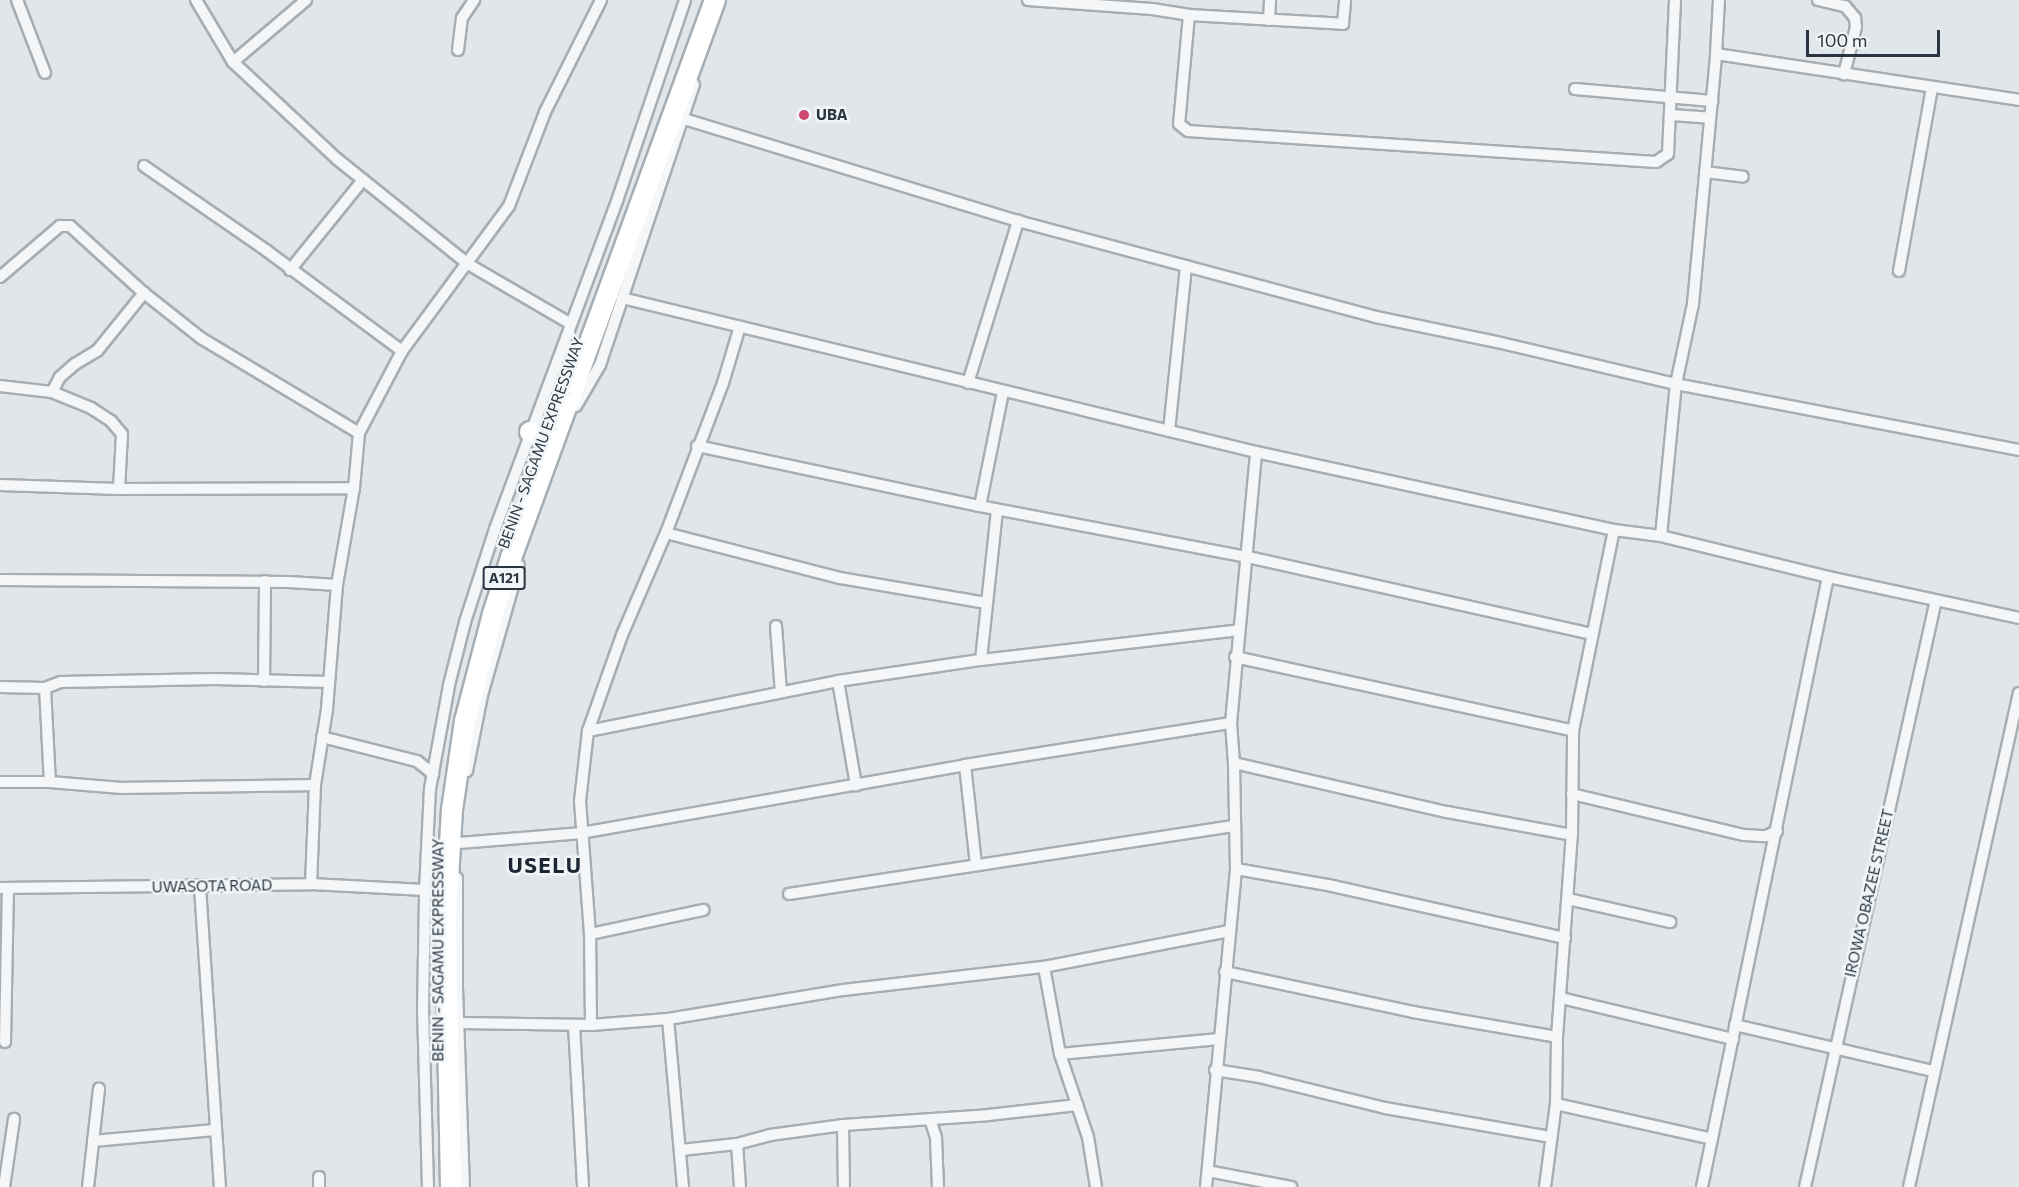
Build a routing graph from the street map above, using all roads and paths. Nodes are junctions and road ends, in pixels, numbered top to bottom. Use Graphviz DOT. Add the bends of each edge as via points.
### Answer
graph roads {
  1 [pos="17,0"];
  2 [pos="196,0"];
  3 [pos="306,0"];
  4 [pos="474,0"];
  5 [pos="601,0"];
  6 [pos="685,0"];
  7 [pos="701,0"];
  8 [pos="715,0"];
  9 [pos="724,0"];
  10 [pos="1028,0"];
  11 [pos="1034,0"];
  12 [pos="1270,0"];
  13 [pos="1345,0"];
  14 [pos="1675,0"];
  15 [pos="1719,0"];
  16 [pos="1818,0"];
  17 [pos="1152,5"];
  18 [pos="1189,15"];
  19 [pos="1269,20"];
  20 [pos="458,50"];
  21 [pos="1716,54"];
  22 [pos="233,62"];
  23 [pos="45,73"];
  24 [pos="1844,74"];
  25 [pos="1932,88"];
  26 [pos="1575,89"];
  27 [pos="1672,97"];
  28 [pos="2019,100"];
  29 [pos="1712,101"];
  30 [pos="1671,115"];
  31 [pos="1710,118"];
  32 [pos="684,119"];
  33 [pos="144,166"];
  34 [pos="1706,172"];
  35 [pos="1743,177"];
  36 [pos="363,180"];
  37 [pos="1018,221"];
  38 [pos="468,264"];
  39 [pos="1186,266"];
  40 [pos="290,270"];
  41 [pos="1899,271"];
  42 [pos="0,277"];
  43 [pos="144,293"];
  44 [pos="622,298"];
  45 [pos="571,324"];
  46 [pos="740,326"];
  47 [pos="402,351"];
  48 [pos="968,383"];
  49 [pos="1676,384"];
  50 [pos="0,386"];
  51 [pos="52,392"];
  52 [pos="1003,392"];
  53 [pos="1169,431"];
  54 [pos="359,433"];
  55 [pos="537,434"];
  56 [pos="698,446"];
  57 [pos="2019,450"];
  58 [pos="1256,452"];
  59 [pos="0,485"];
  60 [pos="354,488"];
  61 [pos="119,489"];
  62 [pos="980,506"];
  63 [pos="997,510"];
  64 [pos="1614,530"];
  65 [pos="666,533"];
  66 [pos="1661,536"];
  67 [pos="1248,557"];
  68 [pos="1828,578"];
  69 [pos="0,580"];
  70 [pos="265,582"];
  71 [pos="337,585"];
  72 [pos="1936,600"];
  73 [pos="986,603"];
  74 [pos="2019,618"];
  75 [pos="776,626"];
  76 [pos="1239,630"];
  77 [pos="1593,634"];
  78 [pos="1235,657"];
  79 [pos="981,660"];
  80 [pos="264,681"];
  81 [pos="838,681"];
  82 [pos="329,682"];
  83 [pos="0,687"];
  84 [pos="45,688"];
  85 [pos="781,692"];
  86 [pos="2019,693"];
  87 [pos="1231,723"];
  88 [pos="588,731"];
  89 [pos="1573,731"];
  90 [pos="322,737"];
  91 [pos="1234,762"];
  92 [pos="965,765"];
  93 [pos="433,774"];
  94 [pos="0,782"];
  95 [pos="50,782"];
  96 [pos="315,785"];
  97 [pos="856,785"];
  98 [pos="1572,794"];
  99 [pos="1235,826"];
  100 [pos="581,833"];
  101 [pos="1572,835"];
  102 [pos="1773,836"];
  103 [pos="458,843"];
  104 [pos="976,866"];
  105 [pos="1236,870"];
  106 [pos="311,884"];
  107 [pos="200,887"];
  108 [pos="4,888"];
  109 [pos="425,890"];
  110 [pos="789,894"];
  111 [pos="1568,899"];
  112 [pos="702,910"];
  113 [pos="1670,922"];
  114 [pos="1230,930"];
  115 [pos="590,934"];
  116 [pos="1565,938"];
  117 [pos="1044,967"];
  118 [pos="1225,972"];
  119 [pos="1561,998"];
  120 [pos="668,1019"];
  121 [pos="460,1023"];
  122 [pos="574,1024"];
  123 [pos="591,1025"];
  124 [pos="1735,1025"];
  125 [pos="1557,1037"];
  126 [pos="1219,1039"];
  127 [pos="1733,1039"];
  128 [pos="5,1042"];
  129 [pos="1834,1050"];
  130 [pos="1060,1054"];
  131 [pos="1215,1070"];
  132 [pos="1933,1071"];
  133 [pos="99,1089"];
  134 [pos="1556,1104"];
  135 [pos="1077,1105"];
  136 [pos="14,1119"];
  137 [pos="930,1119"];
  138 [pos="843,1125"];
  139 [pos="215,1130"];
  140 [pos="1551,1137"];
  141 [pos="1712,1138"];
  142 [pos="93,1141"];
  143 [pos="737,1144"];
  144 [pos="681,1150"];
  145 [pos="1208,1171"];
  146 [pos="4,1187"];
  147 [pos="88,1187"];
  148 [pos="220,1187"];
  149 [pos="428,1187"];
  150 [pos="440,1187"];
  151 [pos="451,1187"];
  152 [pos="464,1187"];
  153 [pos="583,1187"];
  154 [pos="683,1187"];
  155 [pos="740,1187"];
  156 [pos="844,1187"];
  157 [pos="938,1187"];
  158 [pos="1096,1187"];
  159 [pos="1206,1187"];
  160 [pos="1291,1187"];
  161 [pos="1545,1187"];
  162 [pos="1702,1187"];
  163 [pos="1805,1187"];
  164 [pos="1909,1187"];
  1 -- 23 [label="street"];
  2 -- 22 [label="street"];
  3 -- 22 [label="street"];
  4 -- 20 [label="street" via="462,18"];
  5 -- 38 [label="street" via="545,112 509,206"];
  6 -- 45 [label="street" via="632,160"];
  7 -- 55 [label="highway, BENIN - SAGAMU EXPRESSWAY / A121"];
  8 -- 151 [label="highway, A121" via="514,548 465,721 452,810 446,916"];
  9 -- 32 [label="street" via="708,36"];
  10 -- 11 [label="street"];
  11 -- 17 [label="street"];
  12 -- 19 [label="street"];
  13 -- 19 [label="street" via="1343,24"];
  14 -- 27 [label="street"];
  15 -- 21 [label="street"];
  16 -- 24 [label="street" via="1845,6 1855,18"];
  17 -- 18 [label="street"];
  18 -- 19 [label="street"];
  18 -- 30 [label="street" via="1179,124 1188,131 1656,162 1668,154"];
  21 -- 24 [label="street"];
  21 -- 29 [label="street"];
  22 -- 36 [label="street"];
  24 -- 25 [label="street"];
  25 -- 28 [label="street"];
  25 -- 41 [label="street"];
  26 -- 27 [label="street"];
  27 -- 29 [label="street"];
  27 -- 30 [label="street"];
  29 -- 31 [label="street"];
  30 -- 31 [label="street"];
  31 -- 34 [label="street"];
  32 -- 37 [label="street"];
  32 -- 44 [label="street"];
  33 -- 40 [label="street"];
  34 -- 35 [label="street"];
  34 -- 49 [label="street" via="1693,304"];
  36 -- 38 [label="street"];
  36 -- 40 [label="street"];
  37 -- 39 [label="street"];
  37 -- 48 [label="street"];
  38 -- 45 [label="street"];
  38 -- 47 [label="street"];
  39 -- 49 [label="street" via="1376,317"];
  39 -- 53 [label="street"];
  40 -- 47 [label="street"];
  42 -- 43 [label="street" via="64,225 76,230"];
  43 -- 51 [label="street" via="97,351 60,377"];
  43 -- 54 [label="street" via="201,338"];
  44 -- 46 [label="street"];
  44 -- 103 [label="street" via="600,364 581,394 521,557 482,695"];
  45 -- 55 [label="street"];
  46 -- 48 [label="street"];
  46 -- 56 [label="street"];
  47 -- 54 [label="street"];
  48 -- 52 [label="street"];
  49 -- 57 [label="street"];
  49 -- 66 [label="street"];
  50 -- 51 [label="street"];
  51 -- 61 [label="street" via="91,408 122,434"];
  52 -- 53 [label="street"];
  52 -- 62 [label="street"];
  53 -- 58 [label="street"];
  54 -- 60 [label="street"];
  55 -- 93 [label="street" via="465,622"];
  55 -- 150 [label="highway, BENIN - SAGAMU EXPRESSWAY / A121" via="463,674 447,769 437,850 435,945"];
  56 -- 62 [label="street"];
  56 -- 65 [label="street"];
  58 -- 64 [label="street"];
  58 -- 67 [label="street"];
  59 -- 61 [label="street"];
  60 -- 61 [label="street"];
  60 -- 71 [label="street"];
  62 -- 63 [label="street"];
  63 -- 67 [label="street"];
  63 -- 73 [label="street"];
  64 -- 66 [label="street"];
  64 -- 77 [label="street"];
  65 -- 73 [label="street" via="840,578"];
  65 -- 88 [label="street" via="622,635"];
  66 -- 68 [label="street"];
  67 -- 76 [label="street"];
  67 -- 77 [label="street"];
  68 -- 72 [label="street"];
  68 -- 102 [label="street"];
  69 -- 70 [label="street"];
  70 -- 71 [label="street"];
  70 -- 80 [label="street"];
  71 -- 82 [label="street"];
  72 -- 74 [label="street"];
  72 -- 129 [label="street, IROWA OBAZEE STREET"];
  73 -- 79 [label="street"];
  75 -- 85 [label="street"];
  76 -- 78 [label="street"];
  76 -- 79 [label="street"];
  77 -- 89 [label="street"];
  78 -- 87 [label="street"];
  78 -- 89 [label="street"];
  79 -- 81 [label="street"];
  80 -- 82 [label="street"];
  80 -- 84 [label="street" via="61,682"];
  81 -- 85 [label="street"];
  81 -- 97 [label="street"];
  82 -- 90 [label="street"];
  83 -- 84 [label="street"];
  84 -- 95 [label="street"];
  85 -- 88 [label="street"];
  86 -- 132 [label="street"];
  87 -- 91 [label="street"];
  87 -- 92 [label="street"];
  88 -- 100 [label="street" via="580,801"];
  89 -- 98 [label="street"];
  90 -- 93 [label="street" via="417,760"];
  90 -- 96 [label="street"];
  91 -- 99 [label="street"];
  91 -- 101 [label="street" via="1447,812"];
  92 -- 97 [label="street"];
  92 -- 104 [label="street"];
  93 -- 109 [label="street"];
  94 -- 95 [label="street"];
  95 -- 96 [label="street" via="122,788"];
  96 -- 106 [label="street"];
  97 -- 100 [label="street"];
  98 -- 101 [label="street"];
  98 -- 102 [label="street" via="1708,828"];
  99 -- 104 [label="street"];
  99 -- 105 [label="street"];
  100 -- 103 [label="street"];
  100 -- 115 [label="street"];
  101 -- 111 [label="street"];
  102 -- 124 [label="street"];
  103 -- 121 [label="street"];
  104 -- 110 [label="street"];
  105 -- 114 [label="street"];
  105 -- 116 [label="street" via="1328,885"];
  106 -- 107 [label="street, UWASOTA ROAD"];
  106 -- 109 [label="street, UWASOTA ROAD"];
  107 -- 108 [label="street, UWASOTA ROAD"];
  107 -- 139 [label="street"];
  108 -- 128 [label="street"];
  109 -- 149 [label="street" via="423,1010"];
  111 -- 113 [label="street"];
  111 -- 116 [label="street"];
  112 -- 115 [label="street"];
  114 -- 117 [label="street"];
  114 -- 118 [label="street"];
  115 -- 123 [label="street"];
  116 -- 119 [label="street"];
  117 -- 120 [label="street" via="844,990"];
  117 -- 130 [label="street"];
  118 -- 125 [label="street" via="1413,1012"];
  118 -- 126 [label="street"];
  119 -- 125 [label="street"];
  119 -- 127 [label="street"];
  120 -- 123 [label="street"];
  120 -- 144 [label="street"];
  121 -- 122 [label="street"];
  121 -- 152 [label="street"];
  122 -- 123 [label="street"];
  122 -- 153 [label="street"];
  124 -- 127 [label="street"];
  124 -- 129 [label="street"];
  125 -- 134 [label="street"];
  126 -- 130 [label="street"];
  126 -- 131 [label="street"];
  127 -- 141 [label="street"];
  129 -- 132 [label="street"];
  129 -- 163 [label="street, IROWA OBAZEE STREET"];
  130 -- 135 [label="street"];
  131 -- 140 [label="street" via="1385,1108"];
  131 -- 145 [label="street"];
  132 -- 164 [label="street"];
  133 -- 142 [label="street"];
  134 -- 140 [label="street"];
  134 -- 141 [label="street"];
  135 -- 137 [label="street"];
  135 -- 158 [label="street" via="1088,1137"];
  136 -- 146 [label="street"];
  137 -- 138 [label="street"];
  137 -- 157 [label="street" via="936,1138"];
  138 -- 143 [label="street" via="770,1135"];
  138 -- 156 [label="street"];
  139 -- 142 [label="street"];
  139 -- 148 [label="street"];
  140 -- 161 [label="street"];
  141 -- 162 [label="street"];
  142 -- 147 [label="street"];
  143 -- 144 [label="street"];
  143 -- 155 [label="street"];
  144 -- 154 [label="street"];
  145 -- 159 [label="street"];
  145 -- 160 [label="street"];
}
